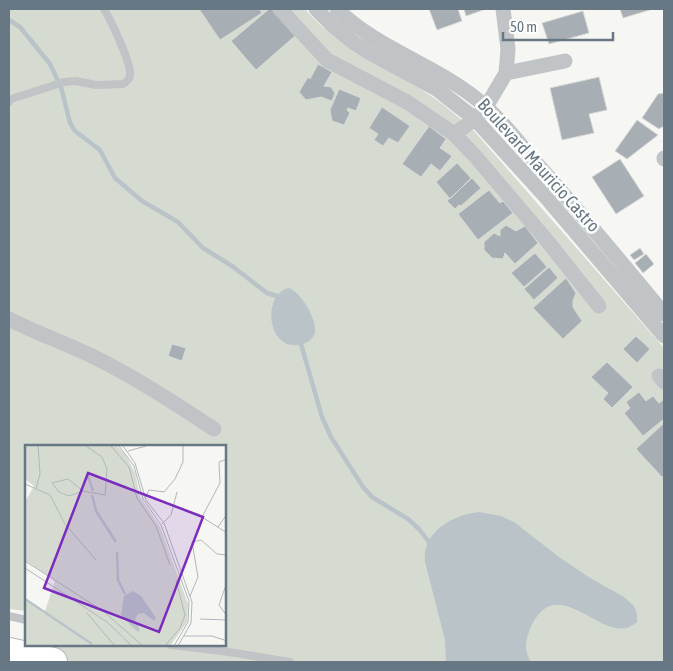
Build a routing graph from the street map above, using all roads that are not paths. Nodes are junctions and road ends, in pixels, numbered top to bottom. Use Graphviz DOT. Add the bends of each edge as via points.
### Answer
graph roads {
  1 [pos="104,9"];
  2 [pos="280,9"];
  3 [pos="316,9"];
  4 [pos="503,9"];
  5 [pos="340,14"];
  6 [pos="565,61"];
  7 [pos="506,73"];
  8 [pos="10,100"];
  9 [pos="486,107"];
  10 [pos="475,119"];
  11 [pos="454,134"];
  12 [pos="623,276"];
  13 [pos="599,306"];
  14 [pos="664,314"];
  15 [pos="9,319"];
  16 [pos="664,336"];
  17 [pos="214,429"];
  18 [pos="9,616"];
  19 [pos="25,620"];
  20 [pos="179,646"];
  21 [pos="9,652"];
  22 [pos="53,662"];
  23 [pos="290,662"];
  1 -- 8 [label="lane" via="122,48 130,79 123,84 64,82"];
  2 -- 11 [label="street" via="328,60 407,102"];
  3 -- 5 [label="street, Boulevard Mauricio Castro"];
  4 -- 7 [label="street" via="508,49"];
  5 -- 9 [label="street, Boulevard Mauricio Castro" via="370,35 450,79"];
  5 -- 10 [label="street, Boulevard Mauricio Castro" via="370,53 438,90"];
  6 -- 7 [label="street"];
  7 -- 9 [label="street"];
  9 -- 10 [label="street"];
  9 -- 12 [label="street, Boulevard Mauricio Castro" via="592,226"];
  10 -- 11 [label="street"];
  10 -- 12 [label="street, Boulevard Mauricio Castro"];
  11 -- 13 [label="street"];
  12 -- 14 [label="street, Boulevard Mauricio Castro"];
  12 -- 16 [label="street, Boulevard Mauricio Castro"];
  15 -- 17 [label="street" via="92,356"];
  18 -- 19 [label="lane"];
  20 -- 23 [label="lane"];
  21 -- 22 [label="highway"];
}
